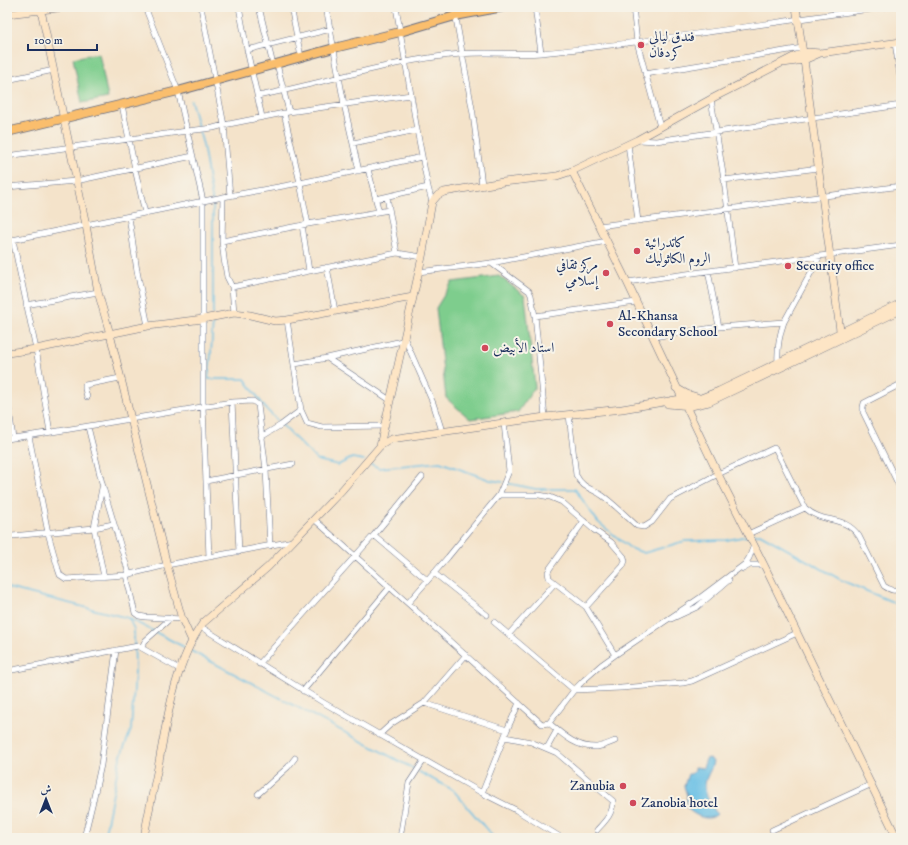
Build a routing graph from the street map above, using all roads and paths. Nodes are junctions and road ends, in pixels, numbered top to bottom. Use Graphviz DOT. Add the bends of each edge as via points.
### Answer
graph roads {
  1 [pos="66,7"];
  2 [pos="145,7"];
  3 [pos="201,7"];
  4 [pos="239,7"];
  5 [pos="259,7"];
  6 [pos="291,7"];
  7 [pos="326,7"];
  8 [pos="396,7"];
  9 [pos="503,7"];
  10 [pos="535,7"];
  11 [pos="633,7"];
  12 [pos="796,7"];
  13 [pos="886,7"];
  14 [pos="41,8"];
  15 [pos="455,11"];
  16 [pos="9,12"];
  17 [pos="797,19"];
  18 [pos="331,29"];
  19 [pos="400,32"];
  20 [pos="298,37"];
  21 [pos="638,42"];
  22 [pos="898,42"];
  23 [pos="268,45"];
  24 [pos="334,48"];
  25 [pos="247,50"];
  26 [pos="541,53"];
  27 [pos="462,54"];
  28 [pos="803,54"];
  29 [pos="302,57"];
  30 [pos="405,62"];
  31 [pos="275,65"];
  32 [pos="54,70"];
  33 [pos="252,71"];
  34 [pos="645,74"];
  35 [pos="339,77"];
  36 [pos="7,80"];
  37 [pos="215,81"];
  38 [pos="901,83"];
  39 [pos="178,91"];
  40 [pos="284,91"];
  41 [pos="411,95"];
  42 [pos="258,96"];
  43 [pos="711,99"];
  44 [pos="344,104"];
  45 [pos="122,105"];
  46 [pos="901,105"];
  47 [pos="286,112"];
  48 [pos="262,117"];
  49 [pos="812,119"];
  50 [pos="63,120"];
  51 [pos="224,125"];
  52 [pos="660,127"];
  53 [pos="417,130"];
  54 [pos="187,131"];
  55 [pos="7,132"];
  56 [pos="717,132"];
  57 [pos="128,139"];
  58 [pos="637,140"];
  59 [pos="352,143"];
  60 [pos="628,144"];
  61 [pos="69,147"];
  62 [pos="7,156"];
  63 [pos="193,156"];
  64 [pos="422,157"];
  65 [pos="819,168"];
  66 [pos="135,169"];
  67 [pos="368,169"];
  68 [pos="359,170"];
  69 [pos="572,171"];
  70 [pos="724,180"];
  71 [pos="76,181"];
  72 [pos="300,183"];
  73 [pos="482,185"];
  74 [pos="901,186"];
  75 [pos="428,187"];
  76 [pos="7,188"];
  77 [pos="230,196"];
  78 [pos="387,196"];
  79 [pos="822,196"];
  80 [pos="221,197"];
  81 [pos="376,199"];
  82 [pos="203,201"];
  83 [pos="432,202"];
  84 [pos="727,209"];
  85 [pos="389,210"];
  86 [pos="379,212"];
  87 [pos="146,213"];
  88 [pos="129,216"];
  89 [pos="638,221"];
  90 [pos="308,224"];
  91 [pos="86,225"];
  92 [pos="302,225"];
  93 [pos="599,226"];
  94 [pos="10,240"];
  95 [pos="222,241"];
  96 [pos="607,241"];
  97 [pos="901,245"];
  98 [pos="396,253"];
  99 [pos="829,255"];
  100 [pos="820,256"];
  101 [pos="422,257"];
  102 [pos="490,262"];
  103 [pos="327,267"];
  104 [pos="735,268"];
  105 [pos="309,271"];
  106 [pos="708,271"];
  107 [pos="418,272"];
  108 [pos="627,282"];
  109 [pos="232,286"];
  110 [pos="98,292"];
  111 [pos="412,297"];
  112 [pos="636,302"];
  113 [pos="901,303"];
  114 [pos="26,305"];
  115 [pos="901,310"];
  116 [pos="335,311"];
  117 [pos="234,313"];
  118 [pos="535,316"];
  119 [pos="204,319"];
  120 [pos="287,320"];
  121 [pos="784,322"];
  122 [pos="148,326"];
  123 [pos="719,327"];
  124 [pos="110,334"];
  125 [pos="840,335"];
  126 [pos="653,337"];
  127 [pos="403,338"];
  128 [pos="36,349"];
  129 [pos="7,353"];
  130 [pos="327,358"];
  131 [pos="778,363"];
  132 [pos="294,364"];
  133 [pos="120,378"];
  134 [pos="901,384"];
  135 [pos="676,388"];
  136 [pos="7,394"];
  137 [pos="87,397"];
  138 [pos="681,399"];
  139 [pos="390,400"];
  140 [pos="702,401"];
  141 [pos="232,402"];
  142 [pos="662,403"];
  143 [pos="203,407"];
  144 [pos="685,407"];
  145 [pos="301,410"];
  146 [pos="569,415"];
  147 [pos="545,417"];
  148 [pos="130,420"];
  149 [pos="692,422"];
  150 [pos="504,423"];
  151 [pos="384,426"];
  152 [pos="88,427"];
  153 [pos="50,432"];
  154 [pos="442,432"];
  155 [pos="29,436"];
  156 [pos="261,436"];
  157 [pos="13,438"];
  158 [pos="7,439"];
  159 [pos="380,446"];
  160 [pos="293,464"];
  161 [pos="266,470"];
  162 [pos="718,474"];
  163 [pos="235,476"];
  164 [pos="422,477"];
  165 [pos="206,481"];
  166 [pos="103,487"];
  167 [pos="901,490"];
  168 [pos="499,495"];
  169 [pos="805,508"];
  170 [pos="315,520"];
  171 [pos="584,521"];
  172 [pos="113,524"];
  173 [pos="94,528"];
  174 [pos="48,533"];
  175 [pos="748,534"];
  176 [pos="374,535"];
  177 [pos="12,536"];
  178 [pos="294,541"];
  179 [pos="754,545"];
  180 [pos="270,546"];
  181 [pos="239,552"];
  182 [pos="355,556"];
  183 [pos="209,557"];
  184 [pos="167,565"];
  185 [pos="764,565"];
  186 [pos="434,572"];
  187 [pos="127,575"];
  188 [pos="104,576"];
  189 [pos="427,580"];
  190 [pos="555,583"];
  191 [pos="390,588"];
  192 [pos="901,588"];
  193 [pos="408,602"];
  194 [pos="586,607"];
  195 [pos="487,616"];
  196 [pos="171,618"];
  197 [pos="182,619"];
  198 [pos="494,622"];
  199 [pos="663,622"];
  200 [pos="201,627"];
  201 [pos="797,633"];
  202 [pos="509,634"];
  203 [pos="191,643"];
  204 [pos="140,646"];
  205 [pos="116,650"];
  206 [pos="466,655"];
  207 [pos="615,655"];
  208 [pos="259,664"];
  209 [pos="181,670"];
  210 [pos="7,671"];
  211 [pos="574,690"];
  212 [pos="303,691"];
  213 [pos="424,703"];
  214 [pos="519,703"];
  215 [pos="549,723"];
  216 [pos="507,730"];
  217 [pos="557,730"];
  218 [pos="379,735"];
  219 [pos="505,737"];
  220 [pos="615,741"];
  221 [pos="547,748"];
  222 [pos="295,758"];
  223 [pos="424,760"];
  224 [pos="872,784"];
  225 [pos="482,793"];
  226 [pos="258,794"];
  227 [pos="597,830"];
  228 [pos="772,830"];
  229 [pos="84,838"];
  230 [pos="144,838"];
  231 [pos="400,838"];
  232 [pos="562,838"];
  233 [pos="897,838"];
  1 -- 14 [label="street"];
  2 -- 39 [label="street"];
  3 -- 37 [label="street"];
  4 -- 25 [label="street"];
  5 -- 23 [label="street"];
  6 -- 20 [label="street"];
  7 -- 18 [label="street"];
  8 -- 19 [label="street"];
  9 -- 15 [label="main road"];
  10 -- 26 [label="street"];
  11 -- 21 [label="street"];
  12 -- 17 [label="street"];
  13 -- 17 [label="street"];
  14 -- 16 [label="street"];
  14 -- 32 [label="street"];
  15 -- 19 [label="main road"];
  15 -- 27 [label="street"];
  17 -- 21 [label="street"];
  17 -- 28 [label="street"];
  18 -- 20 [label="street"];
  18 -- 24 [label="street"];
  19 -- 24 [label="main road"];
  19 -- 30 [label="street"];
  20 -- 23 [label="street"];
  20 -- 29 [label="street"];
  21 -- 26 [label="street"];
  21 -- 34 [label="street"];
  22 -- 28 [label="street"];
  22 -- 38 [label="street"];
  23 -- 25 [label="street"];
  23 -- 31 [label="street"];
  24 -- 29 [label="main road"];
  24 -- 35 [label="street"];
  25 -- 33 [label="street"];
  26 -- 27 [label="street"];
  27 -- 30 [label="street"];
  27 -- 73 [label="street"];
  28 -- 34 [label="street"];
  28 -- 43 [label="street"];
  28 -- 49 [label="street"];
  29 -- 31 [label="main road"];
  30 -- 35 [label="street"];
  30 -- 41 [label="street"];
  31 -- 33 [label="main road"];
  31 -- 40 [label="street"];
  32 -- 36 [label="street"];
  32 -- 50 [label="street"];
  33 -- 37 [label="main road"];
  33 -- 42 [label="street"];
  34 -- 52 [label="street"];
  35 -- 40 [label="street"];
  35 -- 44 [label="street"];
  37 -- 39 [label="main road"];
  37 -- 51 [label="street"];
  39 -- 45 [label="main road"];
  39 -- 54 [label="street"];
  40 -- 42 [label="street"];
  40 -- 47 [label="street"];
  41 -- 44 [label="street"];
  41 -- 53 [label="street"];
  42 -- 48 [label="street"];
  43 -- 52 [label="street"];
  43 -- 56 [label="street"];
  44 -- 47 [label="street"];
  44 -- 59 [label="street"];
  45 -- 50 [label="main road"];
  45 -- 57 [label="street"];
  46 -- 49 [label="street"];
  47 -- 48 [label="street"];
  47 -- 72 [label="street"];
  48 -- 51 [label="street"];
  49 -- 56 [label="street"];
  49 -- 65 [label="street"];
  50 -- 55 [label="main road"];
  50 -- 61 [label="street"];
  51 -- 54 [label="street"];
  51 -- 77 [label="street"];
  52 -- 58 [label="street"];
  53 -- 59 [label="street"];
  53 -- 64 [label="street"];
  54 -- 57 [label="street"];
  54 -- 63 [label="street"];
  56 -- 58 [label="street" via="656,141"];
  56 -- 70 [label="street"];
  57 -- 61 [label="street"];
  57 -- 66 [label="street"];
  58 -- 60 [label="street"];
  59 -- 68 [label="street"];
  60 -- 69 [label="street"];
  60 -- 89 [label="street"];
  61 -- 62 [label="street"];
  61 -- 71 [label="street"];
  63 -- 66 [label="street"];
  63 -- 82 [label="street"];
  64 -- 67 [label="street"];
  64 -- 75 [label="street"];
  65 -- 70 [label="street"];
  65 -- 79 [label="street"];
  66 -- 71 [label="street"];
  66 -- 87 [label="street"];
  67 -- 68 [label="street"];
  67 -- 81 [label="street"];
  68 -- 72 [label="street"];
  69 -- 73 [label="street" via="557,176"];
  69 -- 93 [label="street"];
  70 -- 84 [label="street"];
  71 -- 76 [label="street"];
  71 -- 91 [label="street"];
  72 -- 77 [label="street"];
  72 -- 90 [label="street"];
  73 -- 83 [label="street" via="444,192"];
  74 -- 79 [label="street"];
  75 -- 78 [label="street"];
  75 -- 83 [label="street"];
  77 -- 80 [label="street"];
  78 -- 81 [label="street"];
  78 -- 85 [label="street"];
  79 -- 84 [label="street"];
  79 -- 99 [label="street"];
  80 -- 82 [label="street"];
  80 -- 95 [label="street"];
  81 -- 86 [label="street"];
  82 -- 87 [label="street"];
  82 -- 119 [label="street"];
  83 -- 101 [label="street"];
  84 -- 89 [label="street"];
  84 -- 104 [label="street"];
  85 -- 86 [label="street"];
  85 -- 98 [label="street"];
  86 -- 90 [label="street"];
  87 -- 88 [label="street"];
  88 -- 91 [label="street"];
  88 -- 122 [label="street"];
  89 -- 93 [label="street"];
  90 -- 92 [label="street"];
  91 -- 94 [label="street"];
  91 -- 110 [label="street"];
  92 -- 95 [label="street"];
  92 -- 105 [label="street"];
  93 -- 96 [label="street"];
  94 -- 114 [label="street"];
  95 -- 109 [label="street" via="225,268"];
  96 -- 102 [label="street"];
  96 -- 108 [label="street"];
  97 -- 99 [label="street"];
  98 -- 101 [label="street"];
  98 -- 103 [label="street"];
  99 -- 100 [label="street"];
  99 -- 125 [label="street"];
  100 -- 104 [label="street"];
  100 -- 121 [label="street"];
  101 -- 107 [label="street"];
  102 -- 107 [label="street"];
  102 -- 118 [label="street" via="529,291"];
  103 -- 105 [label="street"];
  103 -- 116 [label="street"];
  104 -- 106 [label="street"];
  105 -- 109 [label="street"];
  106 -- 108 [label="street"];
  106 -- 123 [label="street"];
  107 -- 111 [label="street"];
  108 -- 112 [label="street"];
  109 -- 117 [label="street"];
  110 -- 114 [label="street"];
  110 -- 124 [label="street"];
  111 -- 116 [label="street"];
  111 -- 127 [label="street"];
  112 -- 118 [label="street"];
  112 -- 126 [label="street"];
  113 -- 125 [label="street"];
  114 -- 128 [label="street"];
  115 -- 125 [label="street"];
  116 -- 120 [label="street"];
  117 -- 119 [label="street"];
  117 -- 120 [label="street" via="275,321"];
  118 -- 147 [label="street"];
  119 -- 122 [label="street"];
  119 -- 143 [label="street"];
  120 -- 132 [label="street"];
  121 -- 123 [label="street"];
  121 -- 131 [label="street" via="778,343"];
  122 -- 124 [label="street"];
  123 -- 126 [label="street"];
  124 -- 128 [label="street"];
  124 -- 133 [label="street"];
  125 -- 131 [label="street"];
  125 -- 140 [label="street" via="721,397"];
  126 -- 135 [label="street"];
  127 -- 130 [label="street"];
  127 -- 139 [label="street"];
  127 -- 154 [label="street" via="433,402"];
  128 -- 129 [label="street"];
  128 -- 153 [label="street"];
  130 -- 132 [label="street"];
  130 -- 139 [label="street"];
  131 -- 140 [label="street"];
  132 -- 145 [label="street"];
  133 -- 137 [label="street" via="85,385"];
  133 -- 148 [label="street"];
  134 -- 167 [label="street" via="864,403 863,412"];
  135 -- 138 [label="street"];
  135 -- 140 [label="street"];
  136 -- 157 [label="street"];
  138 -- 140 [label="street"];
  138 -- 142 [label="street"];
  138 -- 144 [label="street"];
  139 -- 151 [label="street"];
  140 -- 144 [label="street"];
  140 -- 149 [label="street" via="694,413"];
  141 -- 143 [label="street"];
  141 -- 156 [label="street" via="253,401 258,405"];
  141 -- 163 [label="street"];
  142 -- 144 [label="street"];
  142 -- 146 [label="street"];
  143 -- 148 [label="street"];
  143 -- 165 [label="street"];
  144 -- 149 [label="street"];
  145 -- 151 [label="street" via="307,423 322,427"];
  145 -- 156 [label="street"];
  146 -- 147 [label="street"];
  146 -- 162 [label="street" via="576,475 579,480 583,486 602,495 637,526 644,527 652,522 670,499"];
  147 -- 150 [label="street"];
  148 -- 152 [label="street"];
  148 -- 184 [label="street"];
  149 -- 162 [label="street"];
  150 -- 154 [label="street"];
  150 -- 168 [label="street" via="509,471"];
  151 -- 159 [label="street"];
  152 -- 153 [label="street"];
  152 -- 166 [label="street"];
  153 -- 155 [label="street"];
  154 -- 159 [label="street" via="391,439"];
  155 -- 157 [label="street"];
  155 -- 174 [label="street"];
  156 -- 161 [label="street"];
  157 -- 158 [label="street"];
  159 -- 170 [label="street"];
  160 -- 161 [label="street"];
  161 -- 163 [label="street"];
  161 -- 180 [label="street"];
  162 -- 169 [label="street" via="774,448"];
  162 -- 175 [label="street"];
  163 -- 165 [label="street"];
  163 -- 181 [label="street"];
  164 -- 176 [label="street"];
  165 -- 183 [label="street"];
  166 -- 172 [label="street"];
  166 -- 173 [label="street"];
  168 -- 171 [label="street" via="550,497 562,502"];
  168 -- 186 [label="street"];
  169 -- 175 [label="street"];
  169 -- 192 [label="street" via="811,514 845,523 854,529 884,586 890,590"];
  170 -- 178 [label="street"];
  170 -- 182 [label="street"];
  171 -- 190 [label="street" via="548,572 549,578"];
  171 -- 194 [label="street" via="611,542 624,556 625,562"];
  172 -- 173 [label="street"];
  172 -- 187 [label="street"];
  173 -- 174 [label="street"];
  173 -- 188 [label="street"];
  174 -- 177 [label="street"];
  174 -- 188 [label="street" via="60,575 66,578"];
  175 -- 179 [label="street"];
  176 -- 182 [label="street"];
  176 -- 189 [label="street"];
  178 -- 180 [label="street"];
  178 -- 200 [label="street"];
  179 -- 185 [label="street"];
  179 -- 199 [label="street" via="745,564"];
  180 -- 181 [label="street"];
  181 -- 183 [label="street"];
  182 -- 191 [label="street"];
  182 -- 208 [label="street"];
  183 -- 184 [label="street"];
  184 -- 187 [label="street"];
  184 -- 197 [label="street"];
  185 -- 199 [label="street" via="754,564 746,567 697,607"];
  185 -- 201 [label="street"];
  186 -- 189 [label="street"];
  186 -- 195 [label="street"];
  187 -- 188 [label="street"];
  187 -- 196 [label="street" via="135,614"];
  189 -- 193 [label="street"];
  190 -- 194 [label="street"];
  190 -- 202 [label="street"];
  191 -- 193 [label="street"];
  191 -- 212 [label="street"];
  193 -- 206 [label="street"];
  194 -- 207 [label="street"];
  196 -- 197 [label="street"];
  196 -- 204 [label="street"];
  197 -- 203 [label="street"];
  198 -- 202 [label="street"];
  199 -- 207 [label="street"];
  200 -- 203 [label="street"];
  200 -- 208 [label="street"];
  201 -- 211 [label="street" via="683,683"];
  201 -- 224 [label="street"];
  202 -- 211 [label="street"];
  203 -- 209 [label="street"];
  204 -- 205 [label="street"];
  204 -- 209 [label="street"];
  205 -- 210 [label="street"];
  205 -- 229 [label="street" via="101,765"];
  206 -- 213 [label="street"];
  206 -- 214 [label="street"];
  207 -- 211 [label="street"];
  208 -- 212 [label="street"];
  209 -- 230 [label="street" via="172,698"];
  211 -- 215 [label="street"];
  212 -- 218 [label="street"];
  213 -- 216 [label="street"];
  213 -- 218 [label="street" via="391,724"];
  214 -- 215 [label="street" via="542,724"];
  214 -- 216 [label="street"];
  215 -- 217 [label="street"];
  216 -- 219 [label="street"];
  217 -- 220 [label="street" via="573,742 585,746 597,747"];
  217 -- 221 [label="street"];
  218 -- 223 [label="street"];
  219 -- 221 [label="street"];
  219 -- 225 [label="street"];
  221 -- 227 [label="street" via="557,753 613,801 610,816"];
  222 -- 226 [label="street"];
  223 -- 225 [label="street"];
  223 -- 231 [label="street" via="409,783"];
  224 -- 228 [label="street"];
  224 -- 233 [label="street"];
  225 -- 232 [label="street"];
}
